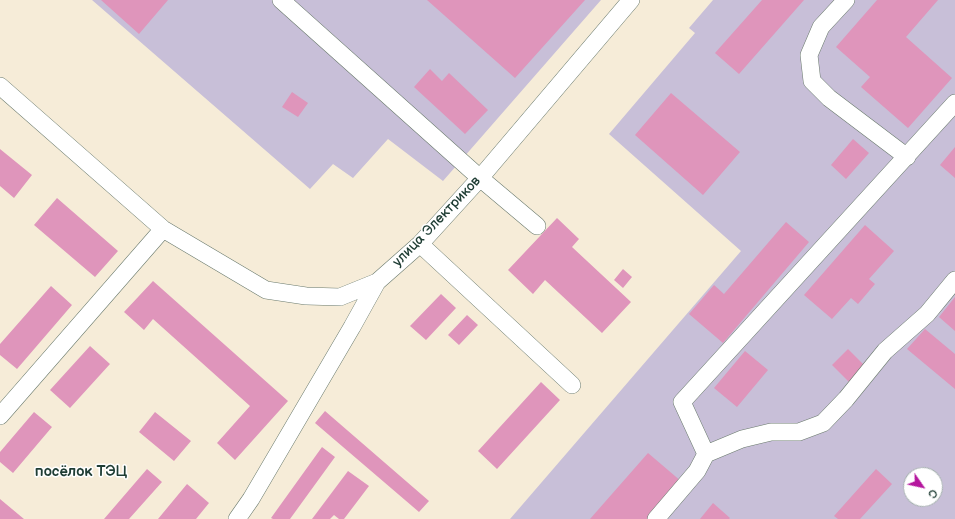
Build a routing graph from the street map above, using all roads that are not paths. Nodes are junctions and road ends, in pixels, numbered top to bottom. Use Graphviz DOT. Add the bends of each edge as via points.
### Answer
graph roads {
  1 [pos="281,0"];
  2 [pos="631,0"];
  3 [pos="846,0"];
  4 [pos="0,86"];
  5 [pos="955,103"];
  6 [pos="908,157"];
  7 [pos="480,178"];
  8 [pos="537,226"];
  9 [pos="163,229"];
  10 [pos="420,244"];
  11 [pos="955,280"];
  12 [pos="377,282"];
  13 [pos="572,385"];
  14 [pos="0,416"];
  15 [pos="706,454"];
  16 [pos="237,519"];
  17 [pos="656,519"];
  1 -- 7 [label="street"];
  2 -- 7 [label="street, улица Электриков"];
  3 -- 6 [label="street" via="821,27 809,55 812,81 829,98"];
  4 -- 9 [label="street, улица Электриков"];
  5 -- 6 [label="street"];
  6 -- 15 [label="street" via="682,402"];
  7 -- 8 [label="street"];
  7 -- 10 [label="street, улица Электриков"];
  9 -- 12 [label="street, улица Электриков" via="266,290 306,296 340,297"];
  9 -- 14 [label="street"];
  10 -- 12 [label="street, улица Электриков"];
  10 -- 13 [label="street"];
  11 -- 15 [label="street" via="927,314 885,351 823,423 799,432 771,432 742,439"];
  12 -- 16 [label="street"];
  15 -- 17 [label="street" via="697,471"];
}
